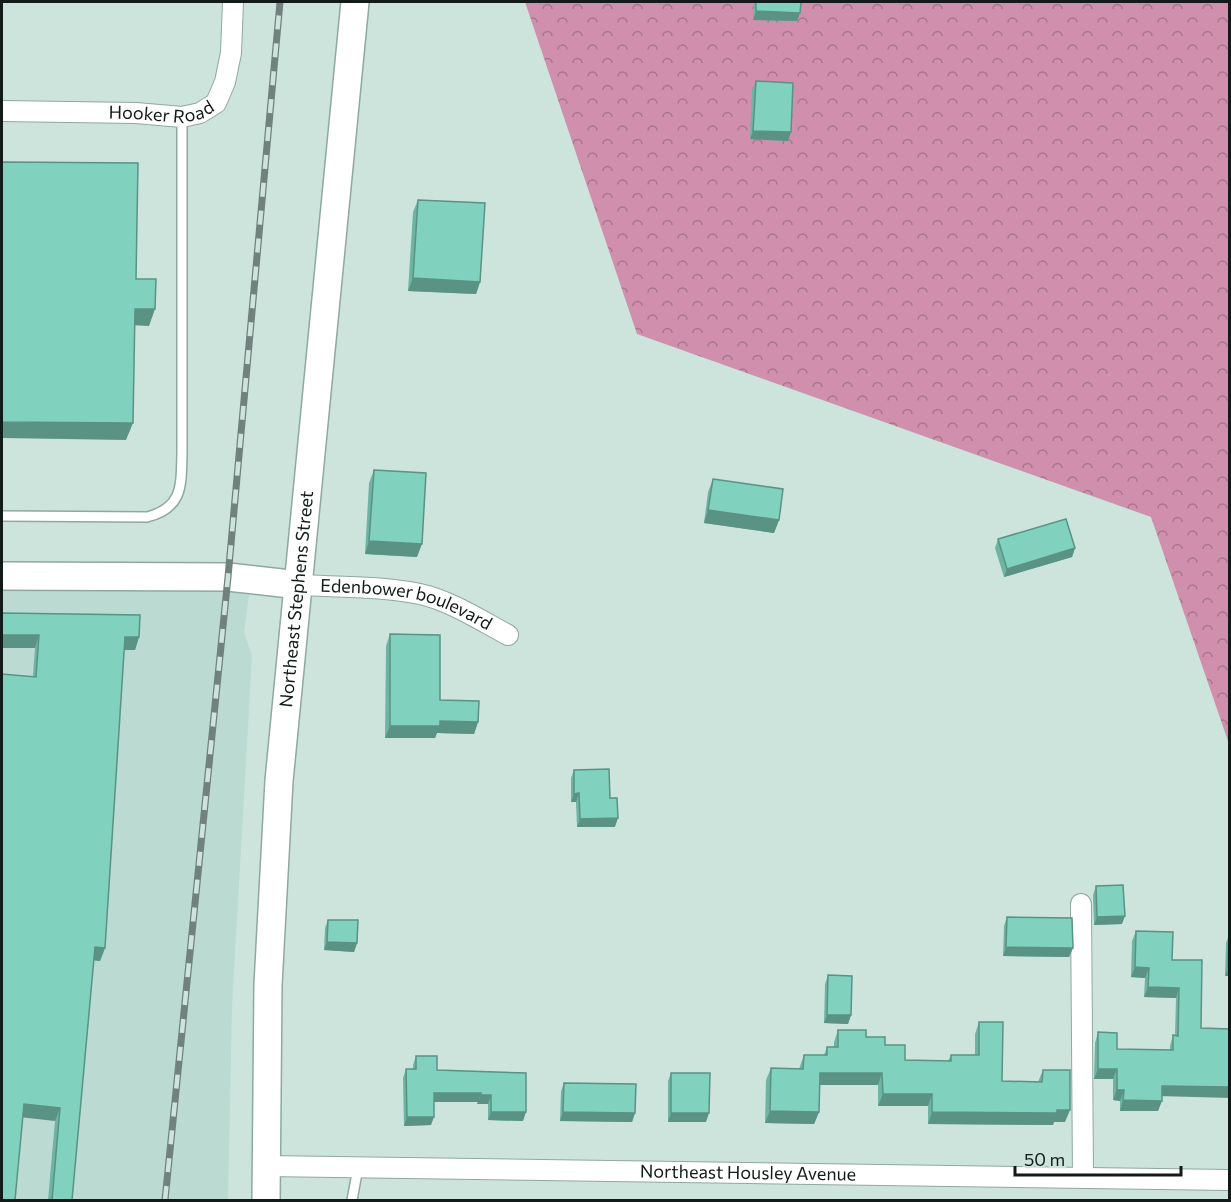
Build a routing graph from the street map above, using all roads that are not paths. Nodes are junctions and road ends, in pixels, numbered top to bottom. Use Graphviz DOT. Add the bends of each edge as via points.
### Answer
graph roads {
  1 [pos="233,2"];
  2 [pos="355,2"];
  3 [pos="2,111"];
  4 [pos="182,117"];
  5 [pos="2,516"];
  6 [pos="2,576"];
  7 [pos="299,585"];
  8 [pos="508,635"];
  9 [pos="1081,904"];
  10 [pos="266,1166"];
  11 [pos="358,1168"];
  12 [pos="1083,1178"];
  13 [pos="1230,1180"];
  14 [pos="266,1200"];
  15 [pos="352,1200"];
  1 -- 4 [label="street, Hooker Road" via="231,53 216,104 200,114"];
  2 -- 7 [label="main road, Northeast Stephens Street"];
  3 -- 4 [label="street, Hooker Road"];
  4 -- 5 [label="lane" via="182,454 178,495 162,513 147,517"];
  6 -- 7 [label="main road" via="228,577"];
  7 -- 8 [label="street, Edenbower boulevard" via="422,595 450,604"];
  7 -- 10 [label="main road, Northeast Stephens Street" via="279,781 268,985"];
  9 -- 12 [label="street"];
  10 -- 11 [label="street, Northeast Housley Avenue"];
  10 -- 14 [label="main road, Northeast Stephens Street"];
  11 -- 12 [label="street, Northeast Housley Avenue"];
  11 -- 15 [label="lane"];
  12 -- 13 [label="street, Northeast Housley Avenue"];
}
